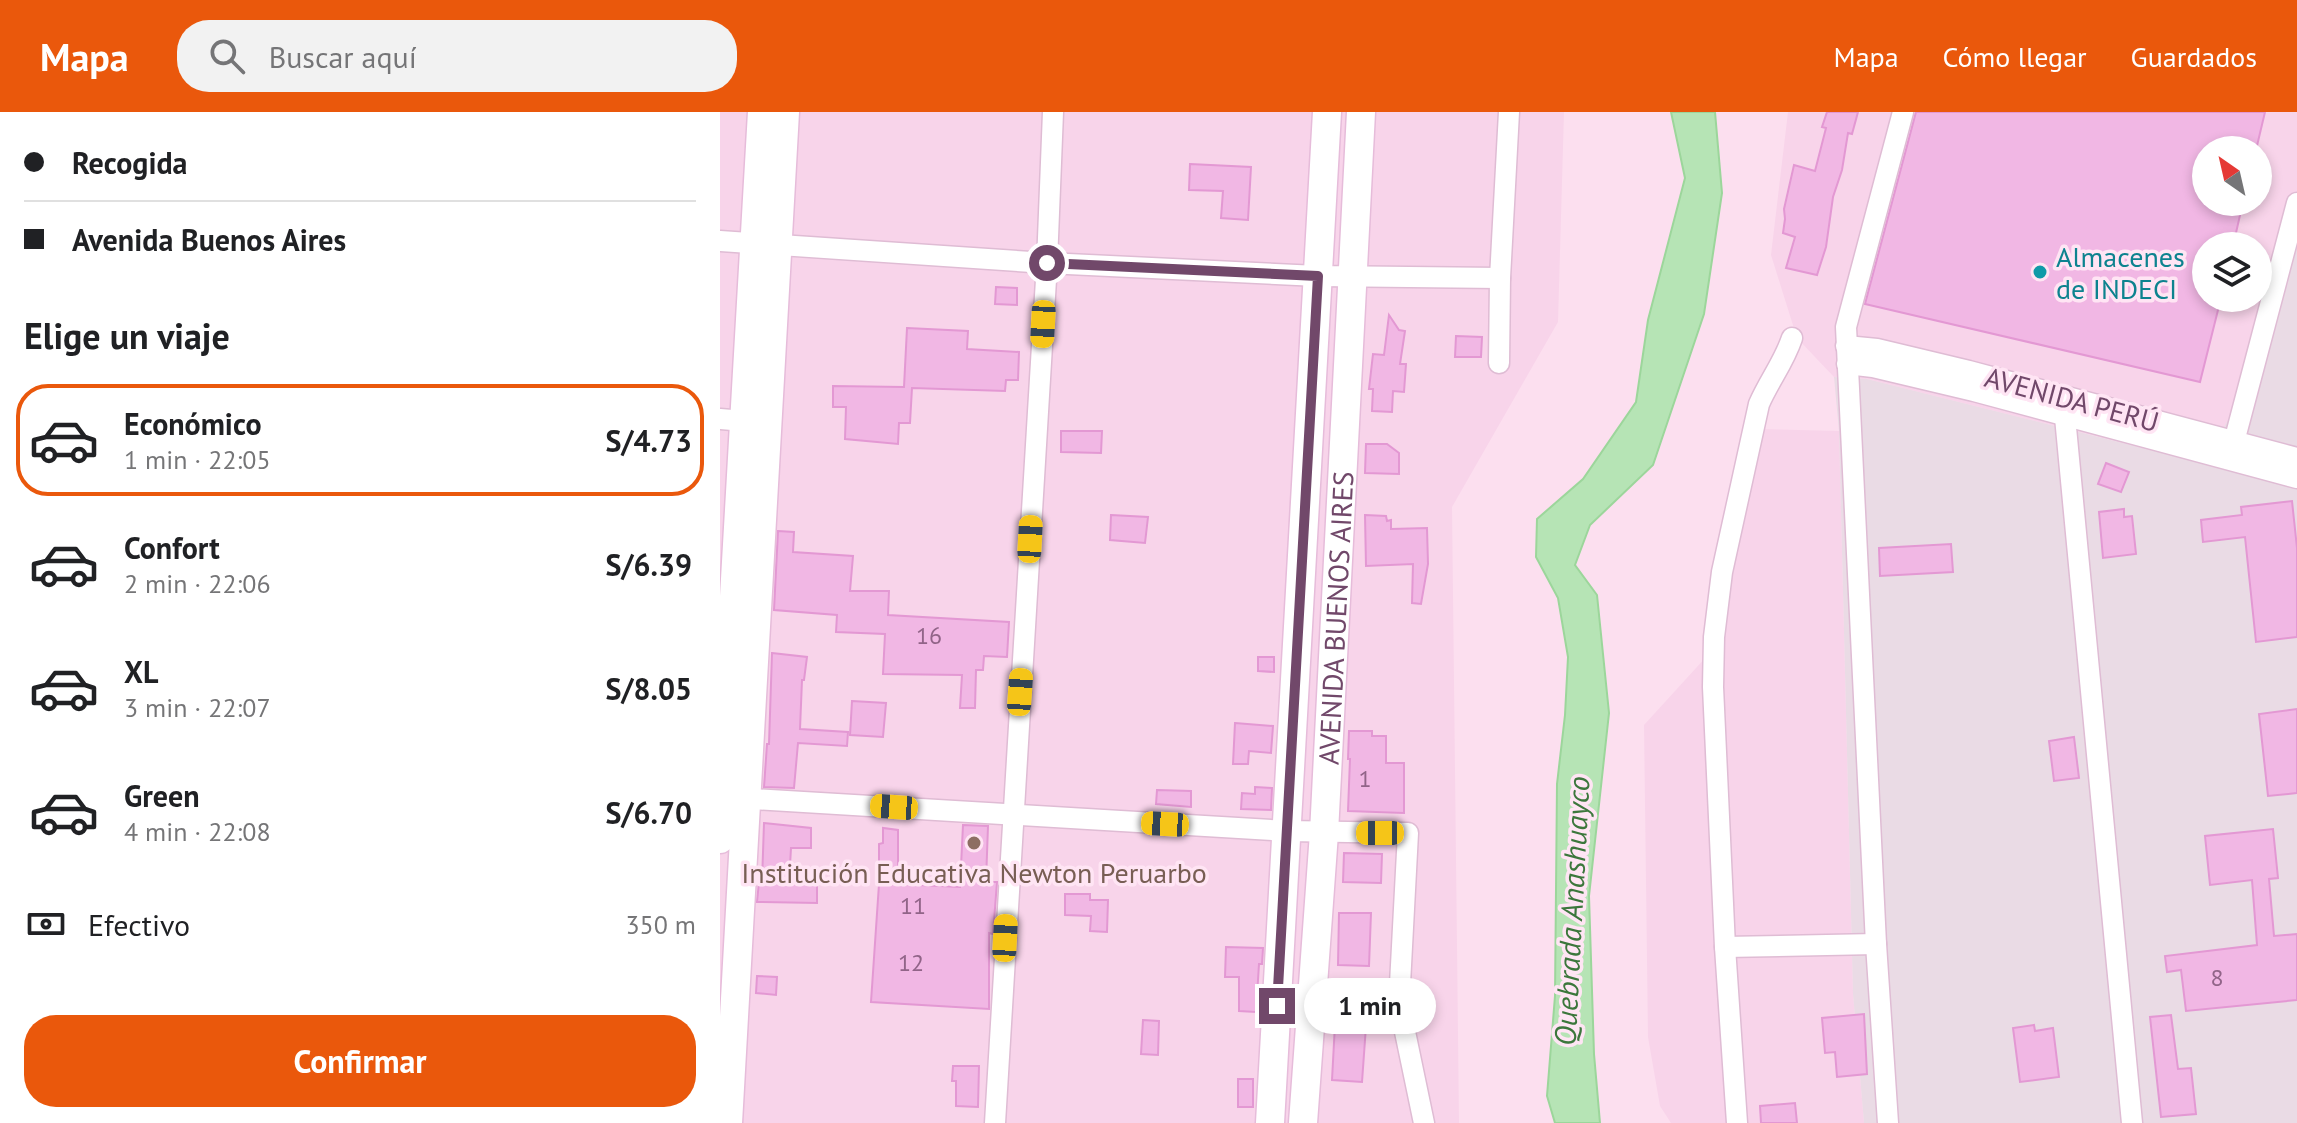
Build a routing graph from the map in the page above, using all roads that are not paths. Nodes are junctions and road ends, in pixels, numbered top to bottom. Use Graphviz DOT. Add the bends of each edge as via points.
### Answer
graph roads {
  1 [pos="762,112"];
  2 [pos="785,112"];
  3 [pos="1053,112"];
  4 [pos="1327,112"];
  5 [pos="1361,112"];
  6 [pos="1509,112"];
  7 [pos="1903,112"];
  8 [pos="2297,203"];
  9 [pos="720,241"];
  10 [pos="766,244"];
  11 [pos="1047,263"];
  12 [pos="1318,276"];
  13 [pos="1353,277"];
  14 [pos="1500,278"];
  15 [pos="1792,338"];
  16 [pos="1846,355"];
  17 [pos="1499,363"];
  18 [pos="2064,405"];
  19 [pos="732,420"];
  20 [pos="2234,442"];
  21 [pos="2297,458"];
  22 [pos="2297,478"];
  23 [pos="729,797"];
  24 [pos="1012,815"];
  25 [pos="1288,831"];
  26 [pos="1324,833"];
  27 [pos="720,839"];
  28 [pos="1876,944"];
  29 [pos="1725,947"];
  30 [pos="728,1123"];
  31 [pos="995,1123"];
  32 [pos="1270,1123"];
  33 [pos="1303,1123"];
  34 [pos="1424,1123"];
  35 [pos="1737,1123"];
  36 [pos="1888,1123"];
  37 [pos="2132,1123"];
  1 -- 10 [label="street"];
  2 -- 10 [label="street"];
  3 -- 11 [label="street"];
  4 -- 12 [label="street, AVENIDA BUENOS AIRES"];
  5 -- 13 [label="street, AVENIDA BUENOS AIRES"];
  6 -- 14 [label="street"];
  7 -- 16 [label="street" via="1846,327"];
  8 -- 20 [label="street"];
  9 -- 10 [label="street"];
  10 -- 11 [label="street"];
  10 -- 19 [label="street"];
  10 -- 23 [label="street"];
  11 -- 12 [label="street"];
  11 -- 24 [label="street"];
  12 -- 13 [label="street"];
  12 -- 25 [label="street, AVENIDA BUENOS AIRES"];
  13 -- 14 [label="street"];
  13 -- 26 [label="street, AVENIDA BUENOS AIRES"];
  14 -- 17 [label="street"];
  15 -- 29 [label="street" via="1759,404 1715,625"];
  16 -- 18 [label="street, AVENIDA PERÚ" via="1877,349"];
  16 -- 28 [label="street"];
  18 -- 20 [label="street, AVENIDA PERÚ"];
  18 -- 22 [label="street, AVENIDA PERÚ"];
  18 -- 37 [label="street"];
  19 -- 23 [label="street"];
  20 -- 21 [label="street, AVENIDA PERÚ"];
  23 -- 24 [label="street"];
  23 -- 27 [label="street"];
  23 -- 30 [label="street"];
  24 -- 25 [label="street"];
  24 -- 31 [label="street"];
  25 -- 26 [label="street"];
  25 -- 32 [label="street, AVENIDA BUENOS AIRES"];
  26 -- 33 [label="street, AVENIDA BUENOS AIRES"];
  26 -- 34 [label="street" via="1408,833 1399,1003"];
  28 -- 29 [label="street"];
  28 -- 36 [label="street"];
  29 -- 35 [label="street"];
}
